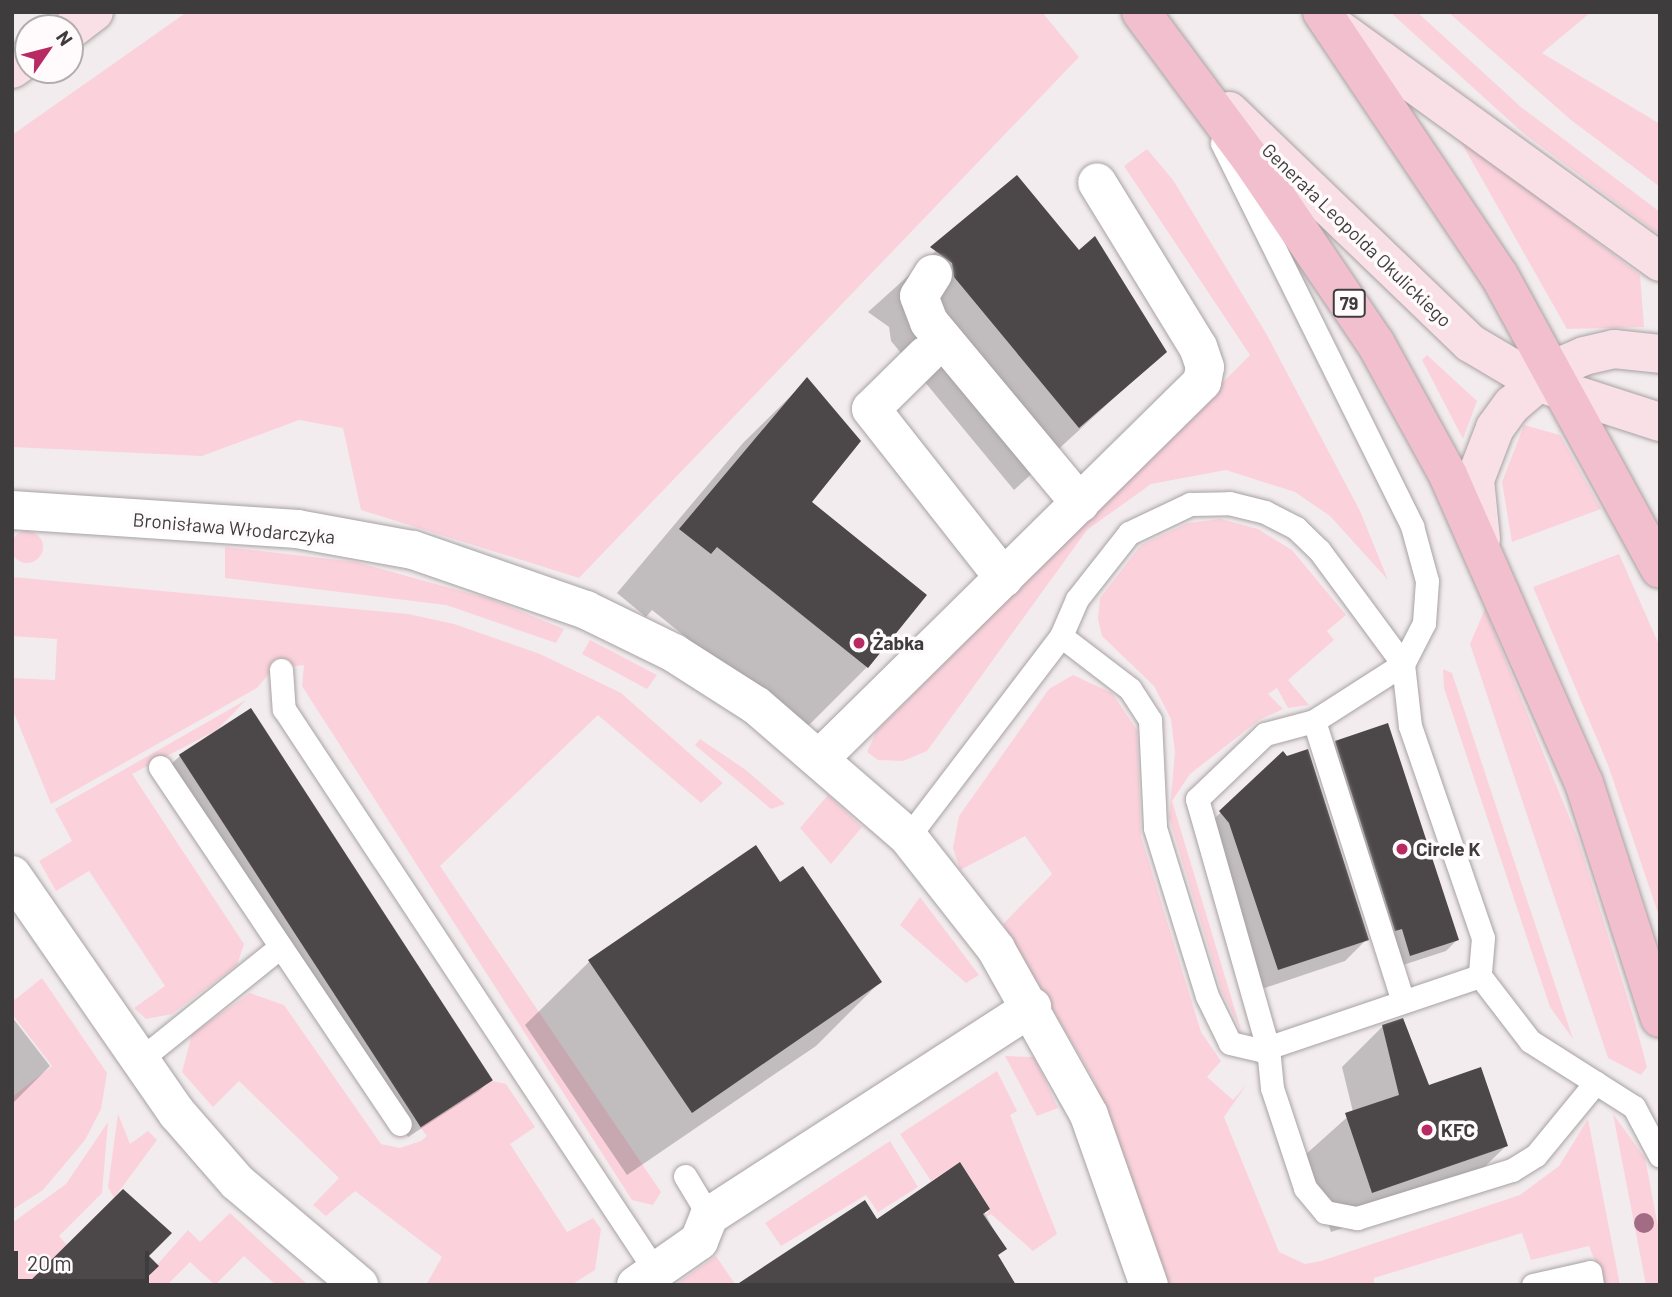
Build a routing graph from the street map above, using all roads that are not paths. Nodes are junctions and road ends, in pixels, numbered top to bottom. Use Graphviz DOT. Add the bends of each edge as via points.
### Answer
graph roads {
  1 [pos="1140,12"];
  2 [pos="1328,19"];
  3 [pos="1189,74"];
  4 [pos="1097,182"];
  5 [pos="1660,262"];
  6 [pos="933,274"];
  7 [pos="926,355"];
  8 [pos="1660,355"];
  9 [pos="1549,371"];
  10 [pos="1660,422"];
  11 [pos="1080,503"];
  12 [pos="12,510"];
  13 [pos="1484,548"];
  14 [pos="1660,569"];
  15 [pos="1004,578"];
  16 [pos="1061,636"];
  17 [pos="1403,664"];
  18 [pos="281,670"];
  19 [pos="1314,722"];
  20 [pos="821,757"];
  21 [pos="160,768"];
  22 [pos="908,838"];
  23 [pos="12,875"];
  24 [pos="279,947"];
  25 [pos="1480,976"];
  26 [pos="1403,1001"];
  27 [pos="1032,1007"];
  28 [pos="1660,1018"];
  29 [pos="1268,1048"];
  30 [pos="137,1062"];
  31 [pos="1596,1082"];
  32 [pos="400,1124"];
  33 [pos="1660,1156"];
  34 [pos="685,1176"];
  35 [pos="709,1216"];
  36 [pos="646,1279"];
  37 [pos="359,1285"];
  38 [pos="1149,1285"];
  39 [pos="1532,1285"];
  40 [pos="1592,1285"];
  1 -- 3 [label="main road, 79"];
  2 -- 5 [label="main road"];
  2 -- 9 [label="main road"];
  3 -- 9 [label="main road, Generała Leopolda Okulickiego" via="1470,343"];
  3 -- 13 [label="main road, 79" via="1376,344"];
  3 -- 17 [label="lane" via="1421,550 1428,600"];
  4 -- 11 [label="street" via="1198,347 1205,374"];
  6 -- 11 [label="street" via="919,296 929,323"];
  7 -- 15 [label="street" via="871,410"];
  8 -- 9 [label="main road" via="1614,349"];
  9 -- 10 [label="main road, Generała Leopolda Okulickiego"];
  9 -- 13 [label="main road" via="1495,428 1478,467 1474,511"];
  9 -- 14 [label="main road"];
  11 -- 15 [label="street"];
  12 -- 20 [label="street, Bronisława Włodarczyka" via="297,529 413,550 513,579 674,653"];
  13 -- 28 [label="main road, 79" via="1584,783"];
  15 -- 20 [label="street"];
  16 -- 17 [label="lane" via="1077,599 1129,533 1171,510 1229,503 1265,512 1307,537"];
  16 -- 22 [label="lane"];
  16 -- 29 [label="lane" via="1124,682 1150,720 1155,828 1211,1006 1230,1043 1245,1050"];
  17 -- 19 [label="lane"];
  17 -- 25 [label="lane" via="1410,726 1483,938"];
  18 -- 36 [label="lane" via="284,709"];
  19 -- 26 [label="lane"];
  19 -- 29 [label="lane" via="1265,734 1197,799"];
  20 -- 22 [label="street, Bronisława Włodarczyka"];
  21 -- 24 [label="lane"];
  22 -- 27 [label="street, Bronisława Włodarczyka" via="996,949"];
  23 -- 30 [label="street"];
  24 -- 30 [label="lane"];
  24 -- 32 [label="lane"];
  25 -- 26 [label="lane"];
  25 -- 31 [label="lane" via="1531,1041"];
  26 -- 29 [label="lane"];
  27 -- 35 [label="street"];
  27 -- 38 [label="street, Bronisława Włodarczyka" via="1089,1115"];
  29 -- 31 [label="lane" via="1272,1088 1305,1188 1325,1212 1341,1217 1376,1214 1518,1166 1536,1155"];
  30 -- 37 [label="street" via="237,1182"];
  31 -- 33 [label="lane" via="1634,1107"];
  34 -- 35 [label="lane"];
  35 -- 36 [label="street" via="699,1241"];
  39 -- 40 [label="lane" via="1590,1272"];
}
